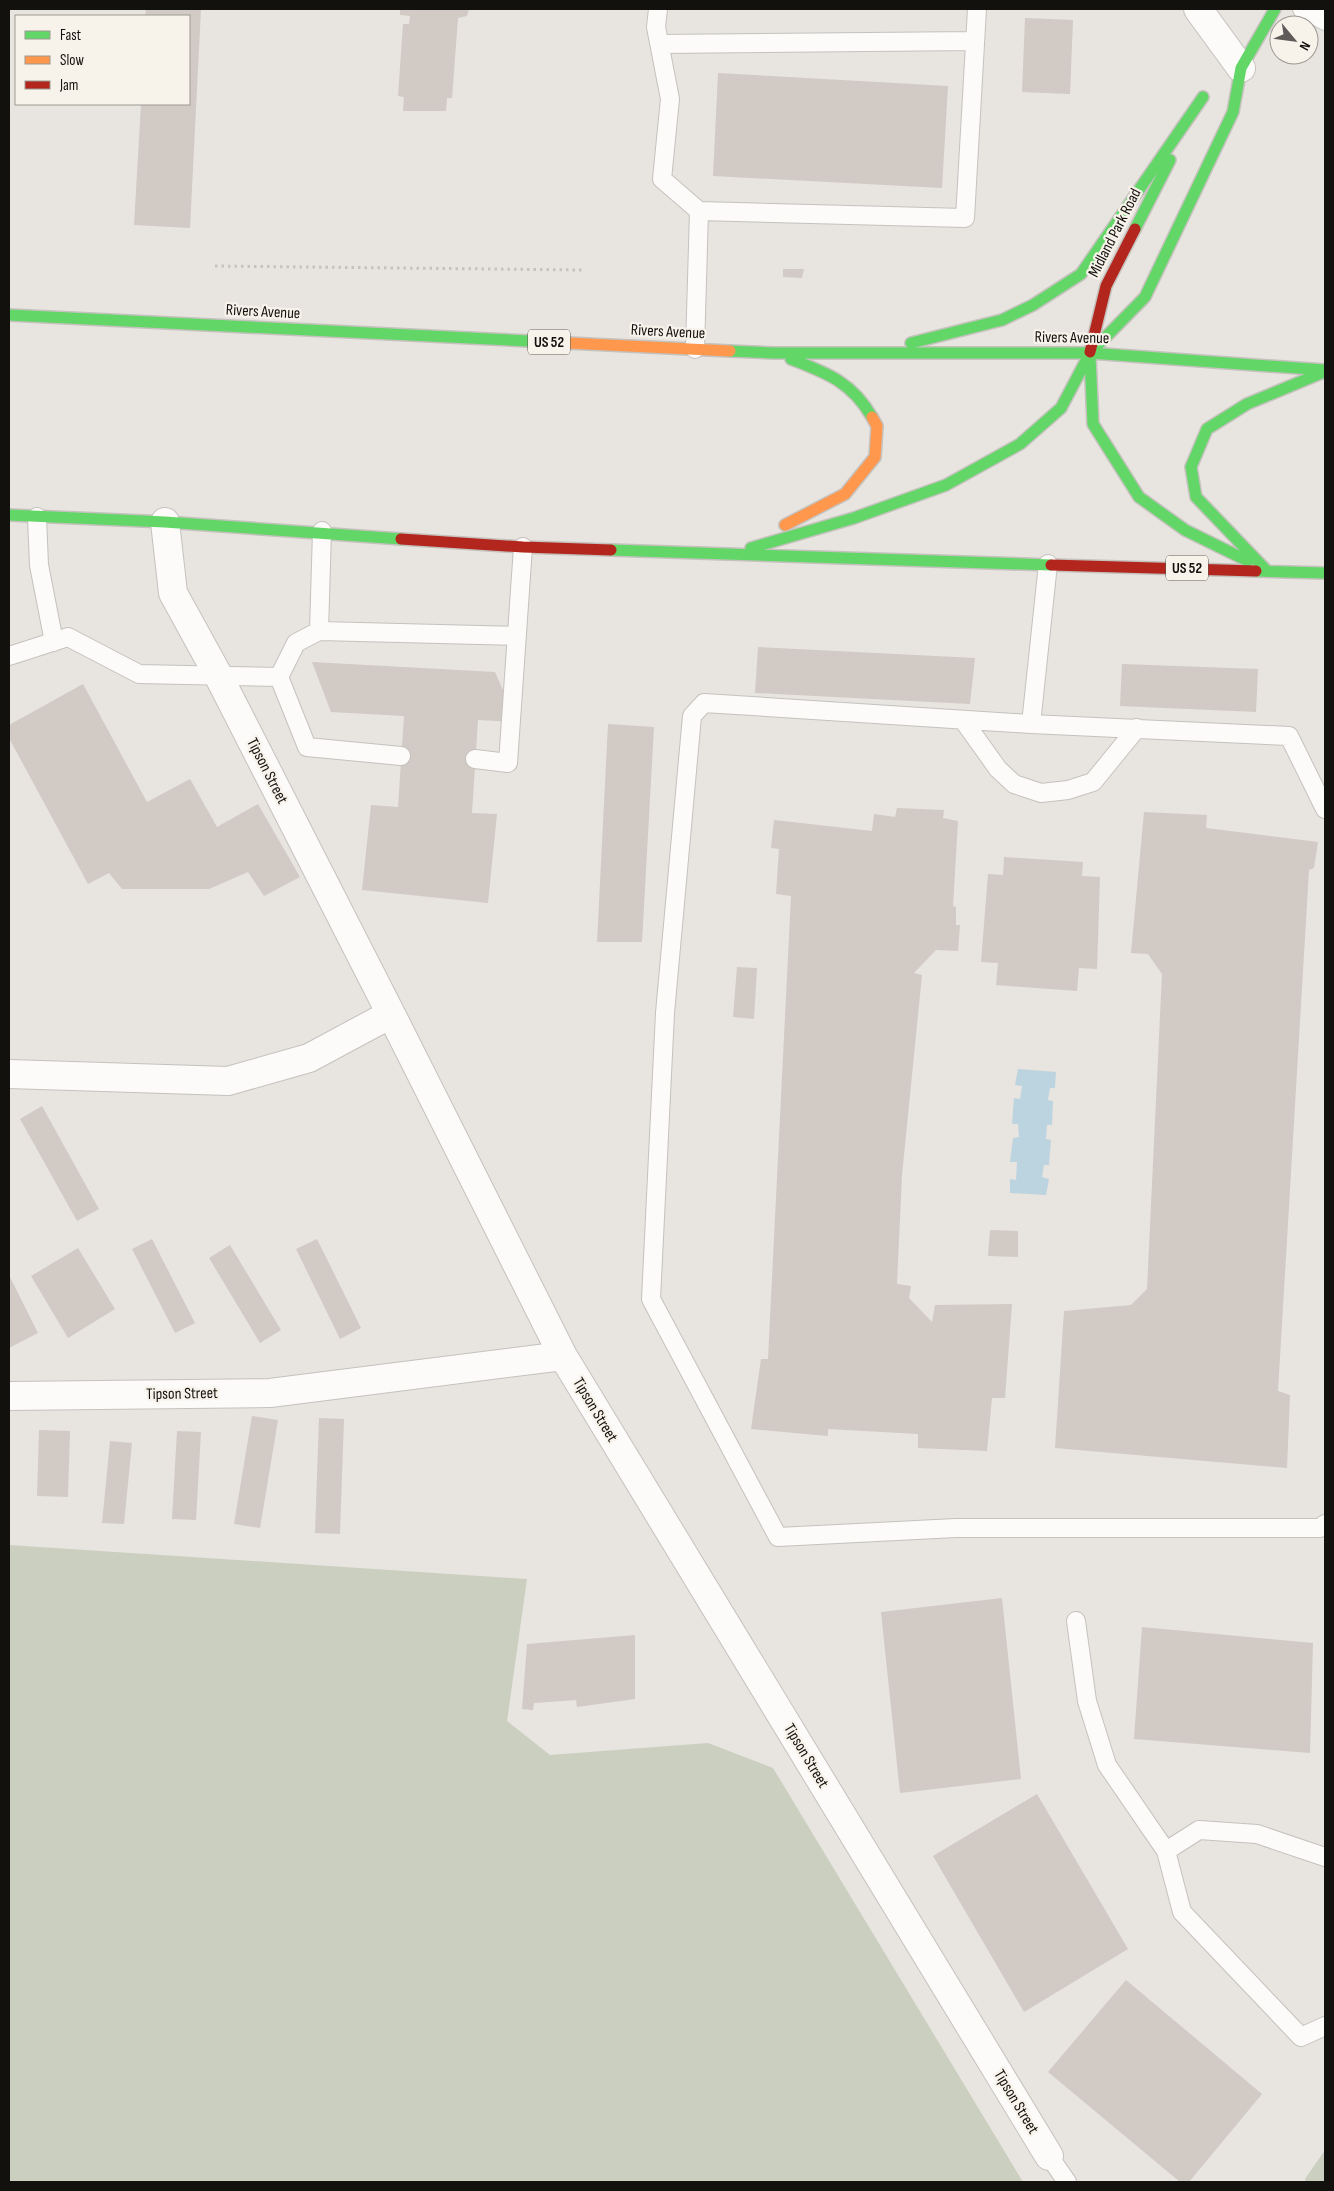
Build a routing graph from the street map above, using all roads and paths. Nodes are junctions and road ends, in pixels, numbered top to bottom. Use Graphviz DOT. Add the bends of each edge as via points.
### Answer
graph roads {
  1 [pos="658,9"];
  2 [pos="978,9"];
  3 [pos="1198,9"];
  4 [pos="1275,9"];
  5 [pos="1302,9"];
  6 [pos="1325,21"];
  7 [pos="975,41"];
  8 [pos="660,44"];
  9 [pos="1234,74"];
  10 [pos="699,211"];
  11 [pos="215,266"];
  12 [pos="582,270"];
  13 [pos="9,315"];
  14 [pos="695,349"];
  15 [pos="773,353"];
  16 [pos="874,353"];
  17 [pos="1090,354"];
  18 [pos="1325,371"];
  19 [pos="9,515"];
  20 [pos="37,516"];
  21 [pos="165,522"];
  22 [pos="322,532"];
  23 [pos="523,547"];
  24 [pos="726,555"];
  25 [pos="1048,564"];
  26 [pos="1267,571"];
  27 [pos="1325,573"];
  28 [pos="319,632"];
  29 [pos="517,636"];
  30 [pos="54,642"];
  31 [pos="9,656"];
  32 [pos="218,675"];
  33 [pos="278,677"];
  34 [pos="963,720"];
  35 [pos="1032,724"];
  36 [pos="1137,728"];
  37 [pos="401,756"];
  38 [pos="475,759"];
  39 [pos="1325,809"];
  40 [pos="391,1014"];
  41 [pos="9,1074"];
  42 [pos="563,1356"];
  43 [pos="9,1396"];
  44 [pos="1325,1524"];
  45 [pos="1076,1621"];
  46 [pos="1166,1851"];
  47 [pos="1325,1857"];
  48 [pos="1325,2026"];
  49 [pos="1049,2156"];
  50 [pos="1067,2182"];
  1 -- 8 [label="lane" via="656,27"];
  2 -- 7 [label="lane"];
  3 -- 9 [label="street"];
  4 -- 9 [label="main road"];
  5 -- 6 [label="lane"];
  7 -- 8 [label="lane"];
  7 -- 10 [label="lane" via="965,218"];
  8 -- 10 [label="lane" via="670,100 662,179"];
  9 -- 17 [label="main road" via="1232,112 1145,297"];
  10 -- 14 [label="lane"];
  11 -- 12 [label="path"];
  13 -- 14 [label="main road, Rivers Avenue / US 52"];
  14 -- 15 [label="main road, Rivers Avenue / US 52"];
  15 -- 16 [label="main road, Rivers Avenue / US 52"];
  15 -- 24 [label="main road" via="831,374 864,401 876,426 876,457 845,494"];
  16 -- 17 [label="main road, Rivers Avenue / US 52"];
  16 -- 17 [label="main road, Midland Park Road" via="1002,320 1033,305 1081,274 1207,94 1106,286"];
  17 -- 18 [label="main road, Rivers Avenue / US 52"];
  17 -- 24 [label="main road" via="1061,408 1020,444 946,484 854,518"];
  17 -- 26 [label="main road" via="1093,424 1139,497 1185,530"];
  18 -- 26 [label="main road" via="1247,404 1207,429 1191,467 1196,497"];
  19 -- 20 [label="main road, US 52"];
  20 -- 21 [label="main road, US 52"];
  20 -- 30 [label="lane" via="39,565"];
  21 -- 22 [label="main road, US 52"];
  21 -- 32 [label="street, Tipson Street" via="173,593"];
  22 -- 23 [label="main road, US 52"];
  22 -- 28 [label="lane"];
  23 -- 24 [label="main road, US 52"];
  23 -- 29 [label="lane"];
  24 -- 25 [label="main road, US 52"];
  25 -- 26 [label="main road, US 52"];
  25 -- 35 [label="lane"];
  26 -- 27 [label="main road, US 52"];
  28 -- 29 [label="lane"];
  28 -- 33 [label="lane" via="296,643"];
  29 -- 38 [label="lane" via="508,763"];
  30 -- 31 [label="lane"];
  30 -- 32 [label="lane" via="68,637 139,674"];
  32 -- 33 [label="lane"];
  32 -- 40 [label="street, Tipson Street"];
  33 -- 37 [label="lane" via="307,746"];
  34 -- 35 [label="lane"];
  34 -- 36 [label="lane" via="998,769 1014,784 1040,792 1068,790 1093,782"];
  34 -- 44 [label="lane" via="704,704 692,716 665,1014 651,1299 778,1537 956,1528 1320,1528"];
  35 -- 36 [label="lane"];
  36 -- 39 [label="lane" via="1289,736"];
  40 -- 41 [label="street" via="309,1058 228,1081"];
  40 -- 42 [label="street, Tipson Street"];
  42 -- 43 [label="street, Tipson Street" via="270,1393"];
  42 -- 49 [label="street, Tipson Street"];
  45 -- 46 [label="lane" via="1087,1701 1107,1766"];
  46 -- 47 [label="lane" via="1199,1830 1257,1834"];
  46 -- 48 [label="lane" via="1182,1912 1301,2037"];
  49 -- 50 [label="lane"];
}
